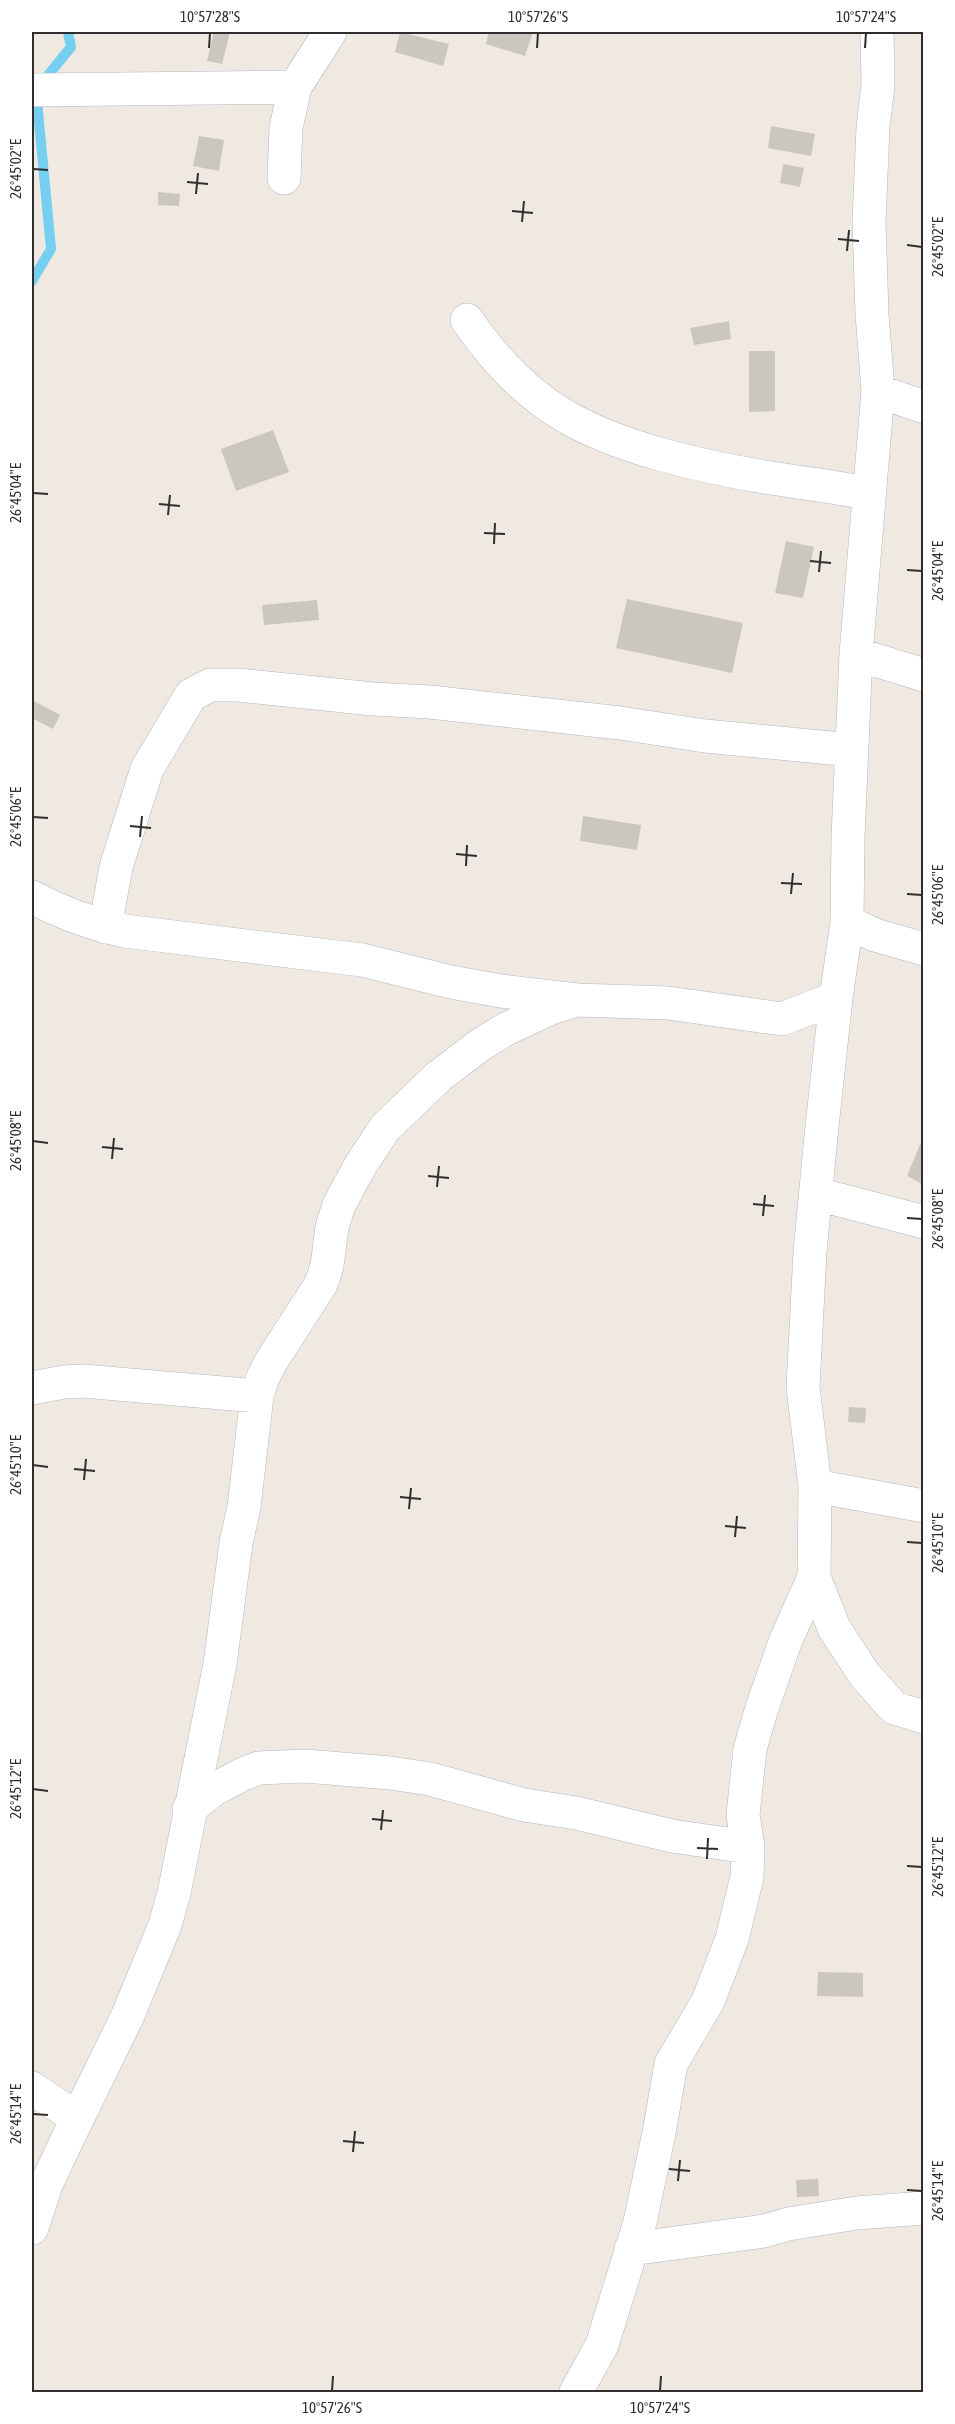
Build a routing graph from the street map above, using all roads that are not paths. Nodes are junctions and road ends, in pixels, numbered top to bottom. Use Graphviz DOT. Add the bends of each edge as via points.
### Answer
graph roads {
  1 [pos="330,32"];
  2 [pos="877,32"];
  3 [pos="295,87"];
  4 [pos="32,90"];
  5 [pos="284,178"];
  6 [pos="467,320"];
  7 [pos="878,391"];
  8 [pos="924,407"];
  9 [pos="869,494"];
  10 [pos="856,654"];
  11 [pos="924,675"];
  12 [pos="852,750"];
  13 [pos="32,897"];
  14 [pos="847,922"];
  15 [pos="105,927"];
  16 [pos="924,949"];
  17 [pos="836,998"];
  18 [pos="577,1000"];
  19 [pos="816,1194"];
  20 [pos="924,1222"];
  21 [pos="32,1388"];
  22 [pos="257,1396"];
  23 [pos="815,1486"];
  24 [pos="924,1506"];
  25 [pos="814,1577"];
  26 [pos="924,1717"];
  27 [pos="189,1809"];
  28 [pos="748,1846"];
  29 [pos="32,2088"];
  30 [pos="79,2116"];
  31 [pos="924,2208"];
  32 [pos="32,2228"];
  33 [pos="631,2249"];
  34 [pos="576,2392"];
  1 -- 3 [label="street"];
  2 -- 7 [label="street" via="878,85 868,222"];
  3 -- 4 [label="street"];
  3 -- 5 [label="street" via="286,128"];
  6 -- 9 [label="street" via="489,352 517,381 565,416 615,438 663,455 721,468"];
  7 -- 8 [label="street"];
  7 -- 9 [label="street"];
  9 -- 10 [label="street"];
  10 -- 11 [label="street"];
  10 -- 12 [label="street"];
  12 -- 14 [label="street"];
  12 -- 15 [label="street" via="430,702 210,685 191,695 147,769 116,867"];
  13 -- 15 [label="street" via="61,913"];
  14 -- 16 [label="street" via="875,935"];
  14 -- 17 [label="street"];
  15 -- 18 [label="street" via="362,960 461,984"];
  17 -- 18 [label="street" via="782,1019 668,1003"];
  17 -- 19 [label="street"];
  18 -- 22 [label="street" via="525,1018 480,1046 438,1077 386,1128 339,1205 321,1284 272,1360"];
  19 -- 20 [label="street"];
  19 -- 23 [label="street" via="803,1387"];
  21 -- 22 [label="street" via="83,1381"];
  22 -- 27 [label="street" via="220,1664"];
  23 -- 24 [label="street"];
  23 -- 25 [label="street"];
  25 -- 26 [label="street" via="834,1628 864,1674 894,1708"];
  25 -- 28 [label="street" via="782,1651 750,1749 743,1815"];
  27 -- 28 [label="street" via="213,1790 259,1768 305,1766 430,1779 502,1800 672,1836"];
  27 -- 30 [label="street" via="165,1924 115,2046"];
  28 -- 33 [label="street" via="747,1877 732,1939 708,2001 671,2064 645,2200"];
  29 -- 30 [label="street"];
  30 -- 32 [label="street" via="46,2185"];
  31 -- 33 [label="street" via="857,2213 764,2231"];
  33 -- 34 [label="street" via="602,2345"];
}
